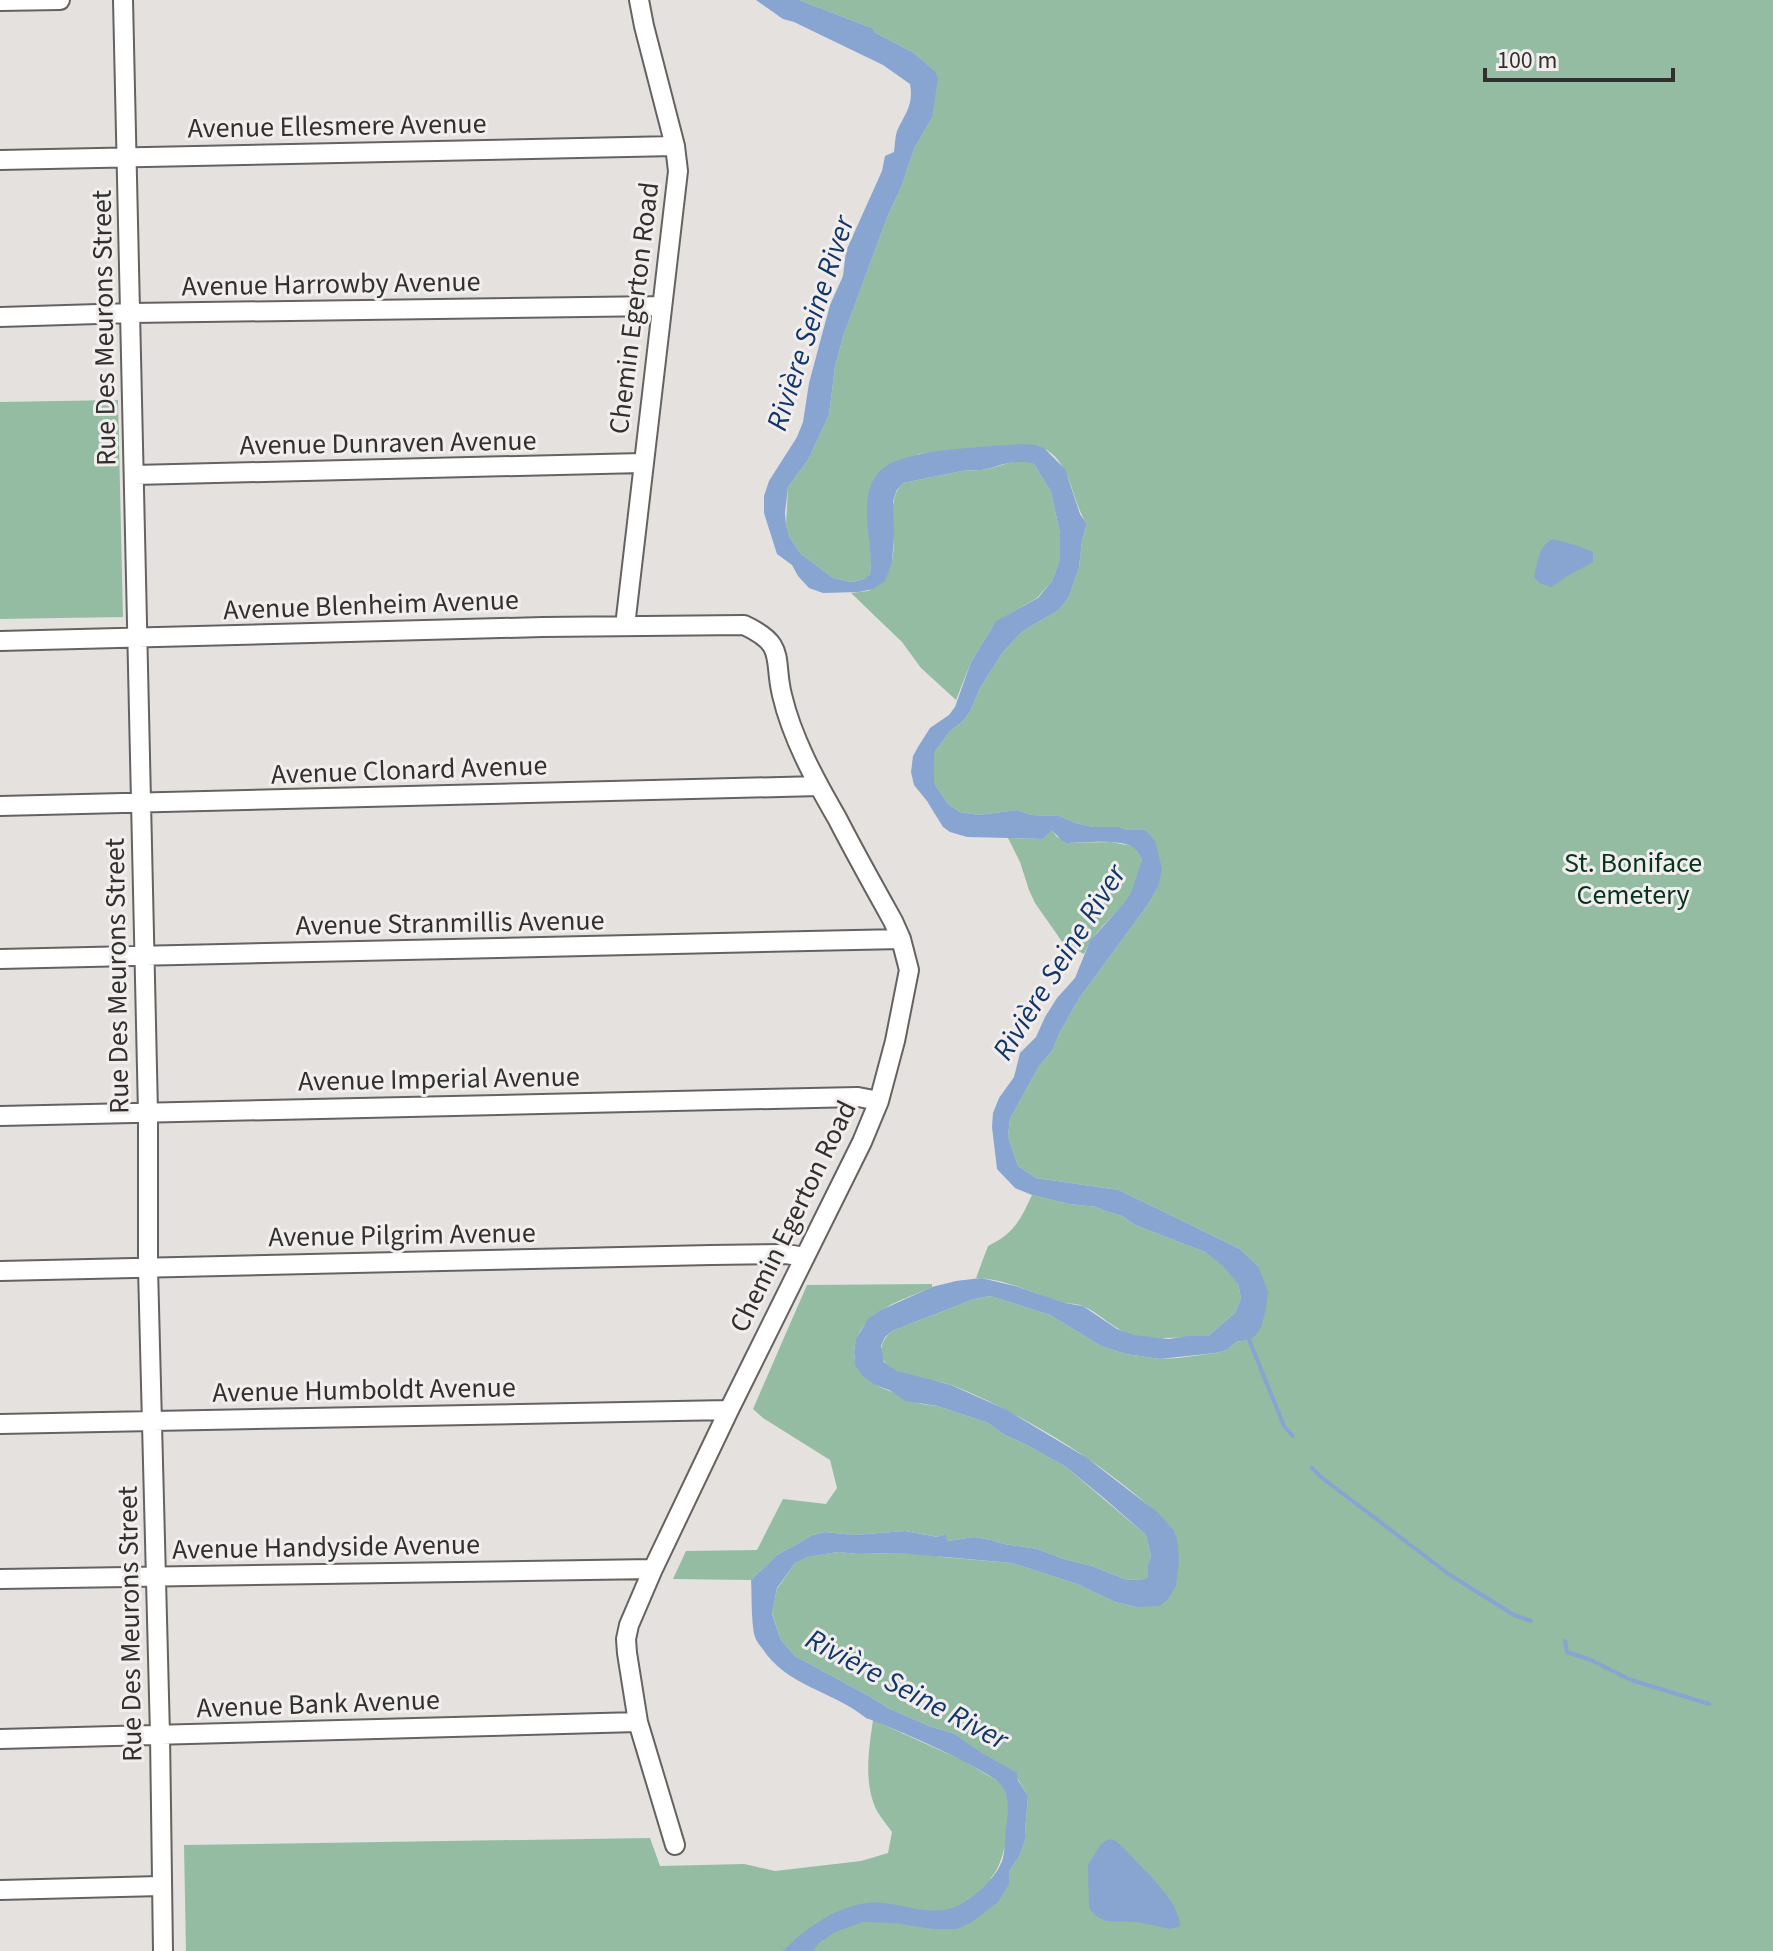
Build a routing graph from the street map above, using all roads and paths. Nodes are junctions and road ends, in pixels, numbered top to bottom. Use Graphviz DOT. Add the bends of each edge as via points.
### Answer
graph roads {
  1 [pos="60,0"];
  2 [pos="123,0"];
  3 [pos="639,0"];
  4 [pos="0,1"];
  5 [pos="675,146"];
  6 [pos="127,157"];
  7 [pos="0,160"];
  8 [pos="662,306"];
  9 [pos="131,313"];
  10 [pos="0,317"];
  11 [pos="642,463"];
  12 [pos="134,475"];
  13 [pos="744,625"];
  14 [pos="625,626"];
  15 [pos="137,638"];
  16 [pos="0,641"];
  17 [pos="819,786"];
  18 [pos="141,804"];
  19 [pos="0,806"];
  20 [pos="901,939"];
  21 [pos="143,957"];
  22 [pos="0,959"];
  23 [pos="879,1101"];
  24 [pos="148,1113"];
  25 [pos="0,1116"];
  26 [pos="805,1257"];
  27 [pos="148,1268"];
  28 [pos="0,1271"];
  29 [pos="729,1410"];
  30 [pos="153,1420"];
  31 [pos="0,1424"];
  32 [pos="653,1569"];
  33 [pos="156,1576"];
  34 [pos="0,1579"];
  35 [pos="638,1722"];
  36 [pos="160,1735"];
  37 [pos="0,1739"];
  38 [pos="675,1845"];
  39 [pos="161,1886"];
  40 [pos="0,1890"];
  41 [pos="163,1951"];
  1 -- 4 [label="street"];
  2 -- 6 [label="street, Rue Des Meurons Street"];
  3 -- 5 [label="street, Chemin Egerton Road"];
  5 -- 6 [label="street, Avenue Ellesmere Avenue"];
  5 -- 8 [label="street, Chemin Egerton Road" via="678,171"];
  6 -- 7 [label="street, Avenue Ellesmere Avenue"];
  6 -- 9 [label="street, Rue Des Meurons Street"];
  8 -- 9 [label="street, Avenue Harrowby Avenue"];
  8 -- 11 [label="street, Chemin Egerton Road"];
  9 -- 10 [label="street, Avenue Harrowby Avenue"];
  9 -- 12 [label="street, Rue Des Meurons Street"];
  11 -- 12 [label="street, Avenue Dunraven Avenue"];
  11 -- 14 [label="street, Chemin Egerton Road"];
  12 -- 15 [label="street, Rue Des Meurons Street"];
  13 -- 14 [label="street, Avenue Blenheim Avenue"];
  13 -- 17 [label="street, Chemin Egerton Road" via="762,633 773,646 781,693"];
  14 -- 15 [label="street, Avenue Blenheim Avenue"];
  15 -- 16 [label="street, Avenue Blenheim Avenue"];
  15 -- 18 [label="street, Rue Des Meurons Street"];
  17 -- 18 [label="street, Avenue Clonard Avenue"];
  17 -- 20 [label="street, Chemin Egerton Road"];
  18 -- 19 [label="street, Avenue Clonard Avenue"];
  18 -- 21 [label="street, Rue Des Meurons Street"];
  20 -- 21 [label="street, Avenue Stranmillis Avenue"];
  20 -- 23 [label="street, Chemin Egerton Road" via="909,970"];
  21 -- 22 [label="street, Avenue Stranmillis Avenue"];
  21 -- 24 [label="street, Rue Des Meurons Street"];
  23 -- 24 [label="street, Avenue Imperial Avenue" via="831,1097"];
  23 -- 26 [label="street, Chemin Egerton Road"];
  24 -- 25 [label="street, Avenue Imperial Avenue"];
  24 -- 27 [label="street, Rue Des Meurons Street"];
  26 -- 27 [label="street, Avenue Pilgrim Avenue"];
  26 -- 29 [label="street, Chemin Egerton Road"];
  27 -- 28 [label="street, Avenue Pilgrim Avenue"];
  27 -- 30 [label="street, Rue Des Meurons Street"];
  29 -- 30 [label="street, Avenue Humboldt Avenue"];
  29 -- 32 [label="street, Chemin Egerton Road"];
  30 -- 31 [label="street, Avenue Humboldt Avenue"];
  30 -- 33 [label="street, Rue Des Meurons Street"];
  32 -- 33 [label="street, Avenue Handyside Avenue"];
  32 -- 35 [label="street, Chemin Egerton Road" via="626,1639"];
  33 -- 34 [label="street, Avenue Handyside Avenue"];
  33 -- 36 [label="street, Rue Des Meurons Street"];
  35 -- 36 [label="street, Avenue Bank Avenue"];
  35 -- 38 [label="street, Chemin Egerton Road"];
  36 -- 37 [label="street, Avenue Bank Avenue"];
  36 -- 39 [label="street, Rue Des Meurons Street"];
  39 -- 40 [label="street"];
  39 -- 41 [label="street, Rue Des Meurons Street"];
}
